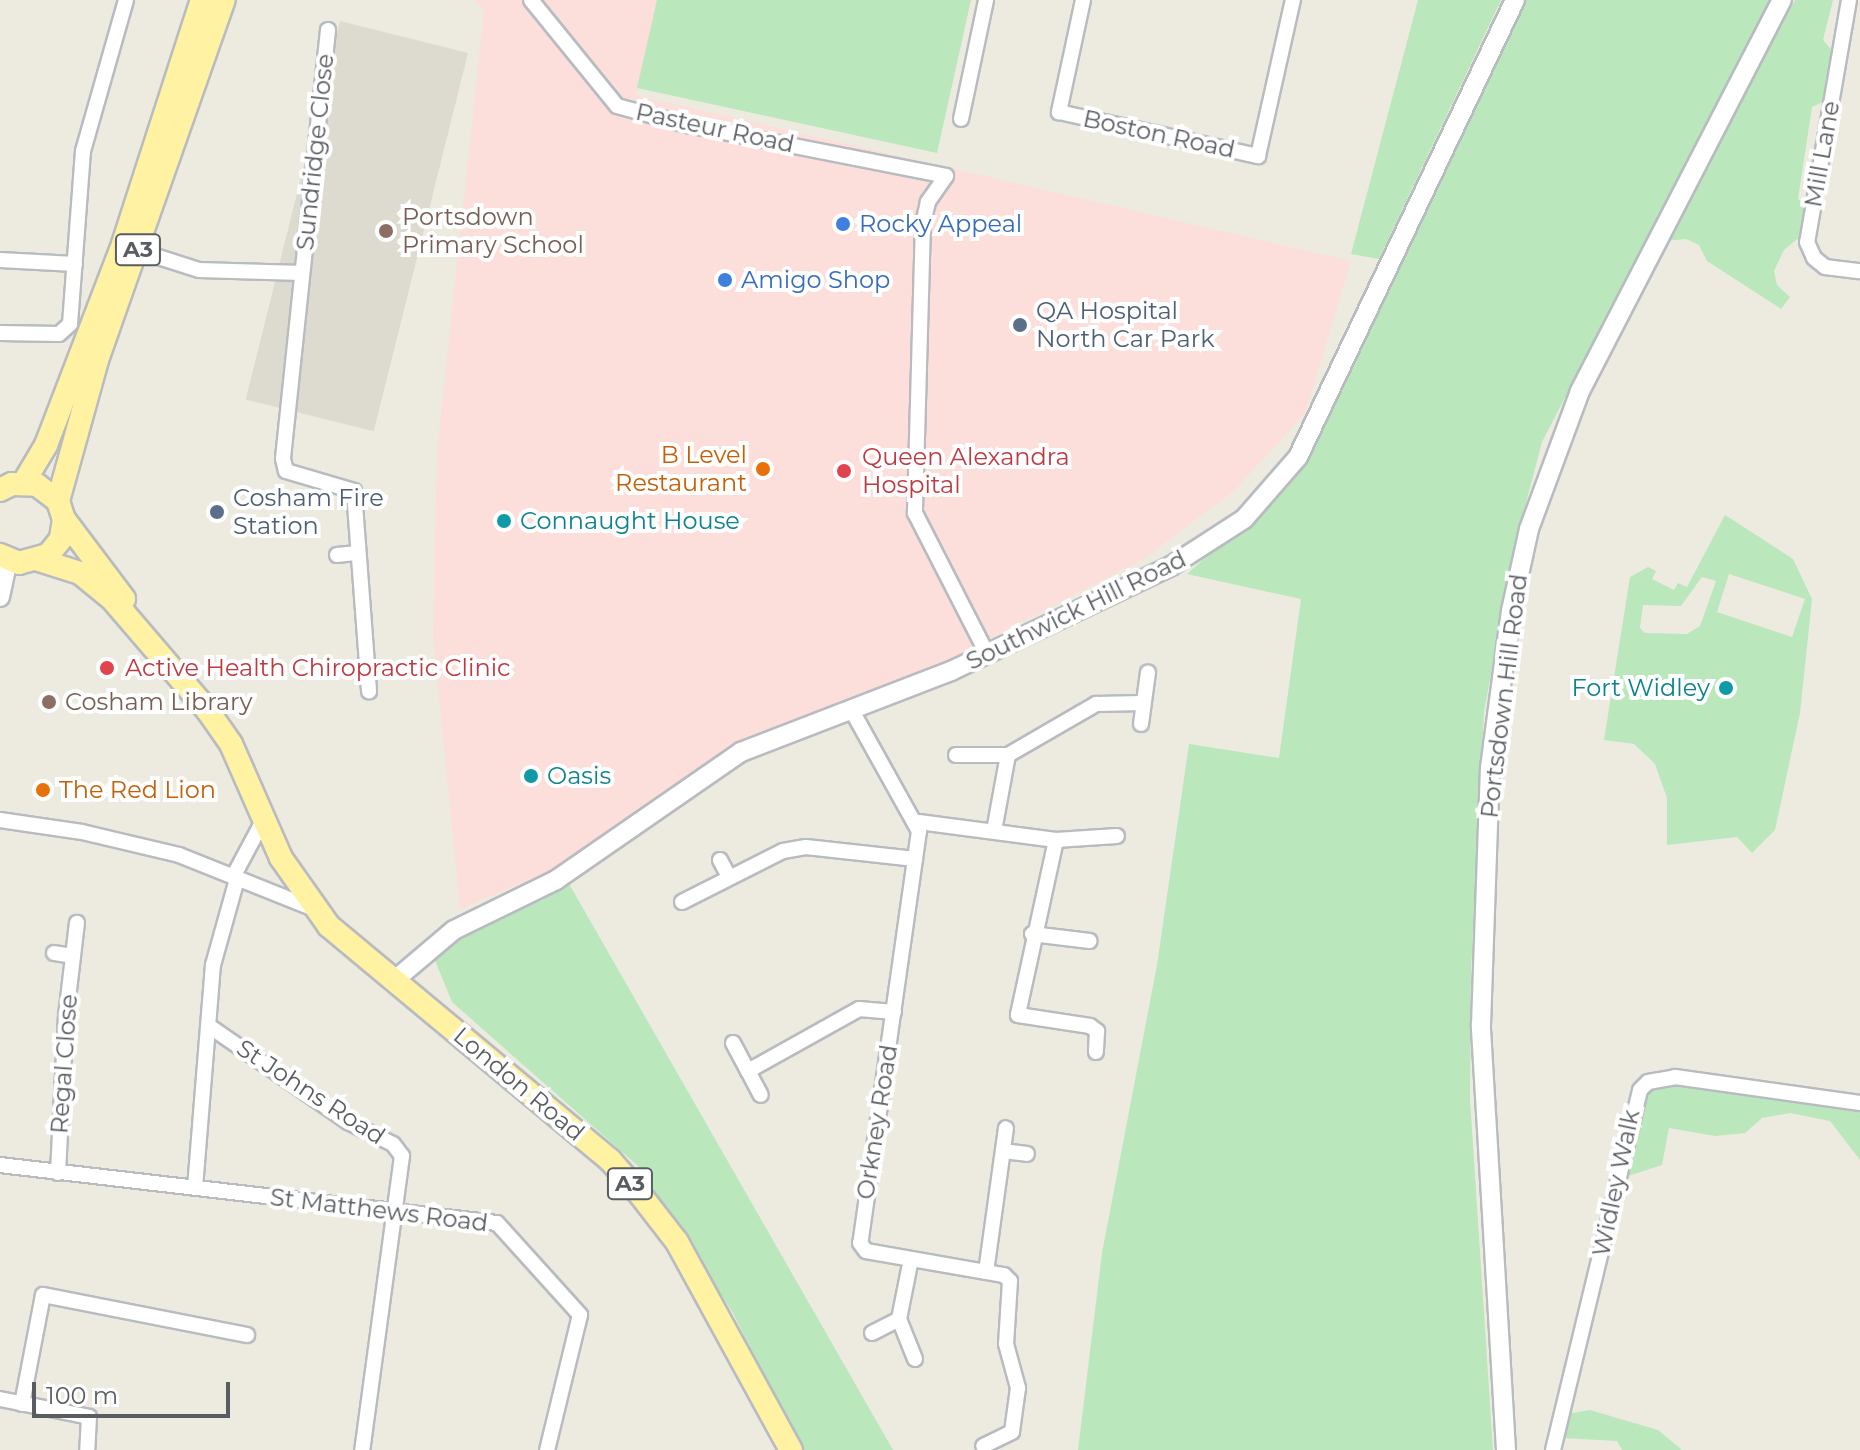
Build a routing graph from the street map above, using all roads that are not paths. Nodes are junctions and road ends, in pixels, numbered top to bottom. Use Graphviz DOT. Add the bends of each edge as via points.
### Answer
graph roads {
  1 [pos="126,0"];
  2 [pos="202,0"];
  3 [pos="224,0"];
  4 [pos="531,0"];
  5 [pos="986,0"];
  6 [pos="1083,0"];
  7 [pos="1293,0"];
  8 [pos="1515,0"];
  9 [pos="1782,0"];
  10 [pos="1849,0"];
  11 [pos="328,30"];
  12 [pos="961,119"];
  13 [pos="130,248"];
  14 [pos="0,260"];
  15 [pos="75,264"];
  16 [pos="1860,271"];
  17 [pos="302,273"];
  18 [pos="0,333"];
  19 [pos="24,482"];
  20 [pos="0,489"];
  21 [pos="61,510"];
  22 [pos="355,553"];
  23 [pos="337,555"];
  24 [pos="4,558"];
  25 [pos="39,560"];
  26 [pos="0,597"];
  27 [pos="144,630"];
  28 [pos="987,654"];
  29 [pos="1148,672"];
  30 [pos="369,691"];
  31 [pos="1143,703"];
  32 [pos="851,709"];
  33 [pos="1141,724"];
  34 [pos="956,755"];
  35 [pos="1008,755"];
  36 [pos="264,819"];
  37 [pos="0,820"];
  38 [pos="919,822"];
  39 [pos="994,831"];
  40 [pos="1117,836"];
  41 [pos="1056,840"];
  42 [pos="915,859"];
  43 [pos="720,860"];
  44 [pos="729,877"];
  45 [pos="235,878"];
  46 [pos="682,902"];
  47 [pos="314,909"];
  48 [pos="77,923"];
  49 [pos="1032,934"];
  50 [pos="1090,941"];
  51 [pos="54,953"];
  52 [pos="73,956"];
  53 [pos="396,979"];
  54 [pos="894,1012"];
  55 [pos="209,1026"];
  56 [pos="733,1043"];
  57 [pos="1096,1052"];
  58 [pos="748,1071"];
  59 [pos="761,1095"];
  60 [pos="1860,1103"];
  61 [pos="1006,1128"];
  62 [pos="1003,1151"];
  63 [pos="1027,1154"];
  64 [pos="0,1165"];
  65 [pos="58,1173"];
  66 [pos="195,1188"];
  67 [pos="398,1211"];
  68 [pos="911,1259"];
  69 [pos="986,1272"];
  70 [pos="899,1319"];
  71 [pos="872,1333"];
  72 [pos="247,1335"];
  73 [pos="915,1359"];
  74 [pos="0,1399"];
  75 [pos="22,1404"];
  76 [pos="983,1446"];
  77 [pos="87,1450"];
  78 [pos="362,1450"];
  79 [pos="547,1450"];
  80 [pos="791,1450"];
  81 [pos="1506,1450"];
  82 [pos="1553,1450"];
  1 -- 15 [label="street" via="83,151"];
  2 -- 13 [label="main road, A3"];
  3 -- 13 [label="main road, A3"];
  4 -- 28 [label="street, Pasteur Road" via="617,106 687,125 946,176 928,202 923,223 915,513"];
  5 -- 12 [label="street"];
  6 -- 7 [label="street, Boston Road" via="1059,112 1258,156"];
  8 -- 28 [label="main road, Southwick Hill Road" via="1298,457 1283,478 1244,519 1171,566"];
  9 -- 81 [label="main road, Portsdown Hill Road" via="1580,391 1529,529 1511,611 1490,768 1481,1025"];
  10 -- 16 [label="street, Mill Lane" via="1807,242 1825,267"];
  11 -- 17 [label="street, Sundridge Close"];
  13 -- 17 [label="street, Sundridge Close" via="199,270"];
  13 -- 19 [label="main road, A3" via="46,445"];
  13 -- 21 [label="main road, A3" via="87,392"];
  14 -- 15 [label="street"];
  15 -- 18 [label="street" via="74,311 59,334"];
  17 -- 22 [label="street, Sundridge Close" via="283,459 286,471 354,491"];
  19 -- 20 [label="main road"];
  19 -- 21 [label="main road, A3" via="49,491"];
  21 -- 25 [label="main road, A3" via="61,539"];
  21 -- 27 [label="main road, A3"];
  22 -- 23 [label="street"];
  22 -- 30 [label="street"];
  24 -- 25 [label="main road, A3"];
  24 -- 26 [label="main road"];
  25 -- 27 [label="main road, A3" via="80,573"];
  27 -- 36 [label="main road, A3" via="231,744"];
  28 -- 32 [label="main road, Southwick Hill Road"];
  29 -- 31 [label="street"];
  31 -- 33 [label="street"];
  31 -- 35 [label="street" via="1096,704"];
  32 -- 38 [label="street"];
  32 -- 53 [label="main road, Southwick Hill Road" via="741,752 556,880 454,930"];
  34 -- 35 [label="street"];
  35 -- 39 [label="street"];
  36 -- 45 [label="street"];
  36 -- 47 [label="main road, A3"];
  37 -- 45 [label="street" via="179,855"];
  38 -- 39 [label="street"];
  38 -- 42 [label="street, Orkney Road"];
  39 -- 41 [label="street"];
  40 -- 41 [label="street"];
  41 -- 49 [label="street"];
  42 -- 44 [label="street" via="806,847 783,851"];
  42 -- 54 [label="street, Orkney Road"];
  43 -- 44 [label="street"];
  44 -- 46 [label="street"];
  45 -- 47 [label="street"];
  45 -- 55 [label="street" via="213,965"];
  47 -- 53 [label="main road, London Road / A3"];
  48 -- 52 [label="street, Regal Close"];
  49 -- 50 [label="street"];
  49 -- 57 [label="street" via="1018,1015 1090,1026 1097,1031"];
  51 -- 52 [label="street"];
  52 -- 65 [label="street, Regal Close"];
  53 -- 80 [label="main road, London Road / A3" via="610,1160 639,1193 677,1242"];
  54 -- 58 [label="street" via="859,1009"];
  54 -- 68 [label="street, Orkney Road" via="859,1234 866,1251"];
  55 -- 66 [label="street"];
  55 -- 67 [label="street, St Johns Road" via="348,1122 399,1149"];
  56 -- 58 [label="street"];
  58 -- 59 [label="street"];
  60 -- 82 [label="street, Widley Walk" via="1675,1077 1648,1082 1640,1090"];
  61 -- 62 [label="street"];
  62 -- 63 [label="street"];
  62 -- 69 [label="street"];
  64 -- 65 [label="street, St Matthews Road"];
  65 -- 66 [label="street, St Matthews Road"];
  66 -- 67 [label="street, St Matthews Road"];
  67 -- 78 [label="street, St Johns Road"];
  67 -- 79 [label="street, St Matthews Road" via="497,1223 580,1315"];
  68 -- 69 [label="street, Orkney Road"];
  68 -- 70 [label="street"];
  69 -- 76 [label="street" via="1010,1281 1006,1344 1018,1388 1018,1434"];
  70 -- 71 [label="street"];
  70 -- 73 [label="street"];
  72 -- 75 [label="street" via="43,1295"];
  74 -- 75 [label="street"];
  75 -- 77 [label="street" via="89,1417"];
}
